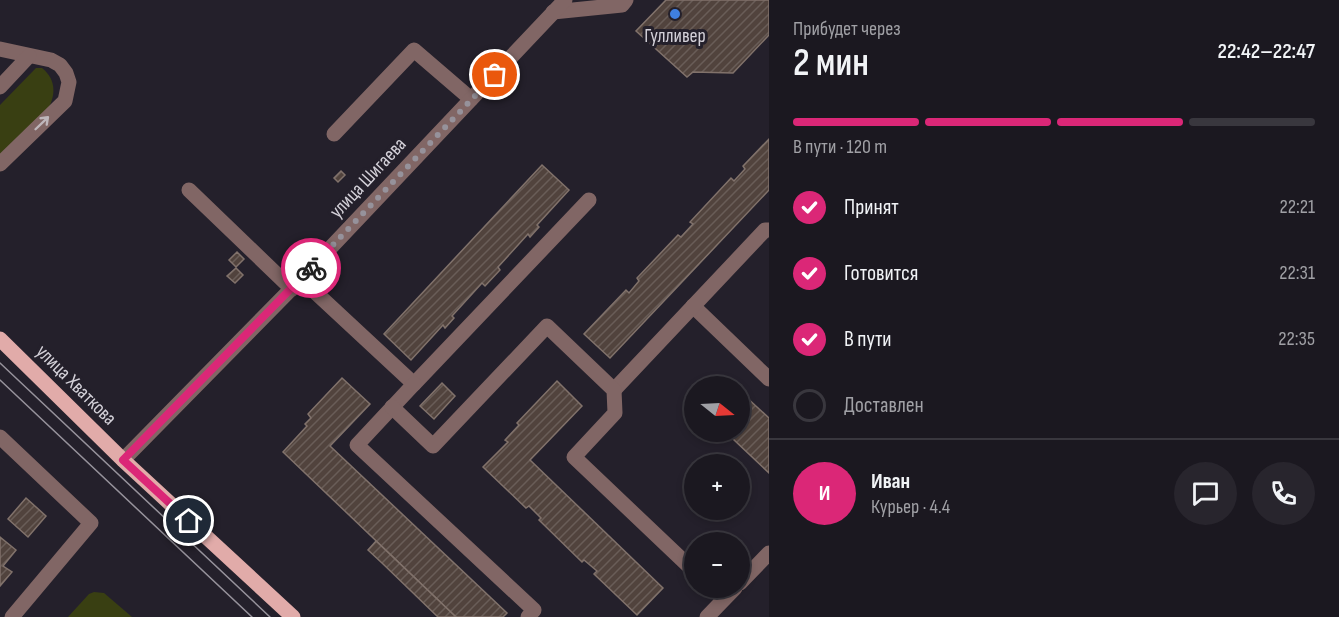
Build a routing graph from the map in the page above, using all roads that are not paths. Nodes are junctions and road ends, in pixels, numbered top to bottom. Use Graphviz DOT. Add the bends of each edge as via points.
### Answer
graph roads {
  1 [pos="565,0"];
  2 [pos="626,0"];
  3 [pos="553,12"];
  4 [pos="0,49"];
  5 [pos="29,56"];
  6 [pos="0,87"];
  7 [pos="471,99"];
  8 [pos="334,134"];
  9 [pos="0,164"];
  10 [pos="189,190"];
  11 [pos="589,200"];
  12 [pos="769,230"];
  13 [pos="297,284"];
  14 [pos="693,306"];
  15 [pos="0,339"];
  16 [pos="769,379"];
  17 [pos="414,384"];
  18 [pos="614,390"];
  19 [pos="392,407"];
  20 [pos="0,436"];
  21 [pos="123,460"];
  22 [pos="769,553"];
  23 [pos="684,562"];
  24 [pos="750,573"];
  25 [pos="726,598"];
  26 [pos="12,617"];
  27 [pos="293,617"];
  28 [pos="528,617"];
  29 [pos="707,617"];
  1 -- 3 [label="street, улица Шигаева"];
  2 -- 3 [label="street" via="622,5"];
  3 -- 7 [label="street, улица Шигаева"];
  4 -- 5 [label="street"];
  5 -- 6 [label="street"];
  9 -- 5 [label="street, one-way" via="65,101 68,91 69,82 60,65"];
  7 -- 8 [label="street" via="414,50"];
  7 -- 13 [label="street, улица Шигаева"];
  10 -- 13 [label="street"];
  11 -- 17 [label="street"];
  12 -- 14 [label="street"];
  13 -- 17 [label="street"];
  13 -- 21 [label="street, улица Шигаева"];
  14 -- 16 [label="street"];
  14 -- 18 [label="street"];
  15 -- 21 [label="main road, улица Хваткова"];
  17 -- 19 [label="street"];
  18 -- 19 [label="street" via="547,326 433,446"];
  18 -- 23 [label="street" via="615,412 574,457"];
  19 -- 28 [label="street" via="357,445 534,610"];
  20 -- 26 [label="street" via="91,523"];
  21 -- 27 [label="main road, улица Хваткова"];
  22 -- 24 [label="street"];
  25 -- 29 [label="street"];
}
